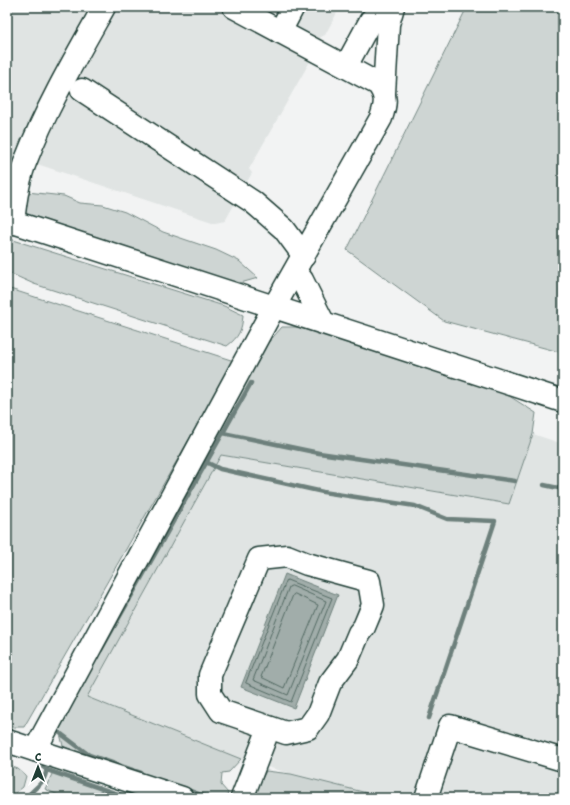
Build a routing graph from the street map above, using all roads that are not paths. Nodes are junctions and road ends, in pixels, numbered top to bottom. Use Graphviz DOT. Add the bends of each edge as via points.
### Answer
graph roads {
  1 [pos="104,7"];
  2 [pos="234,7"];
  3 [pos="293,7"];
  4 [pos="384,7"];
  5 [pos="393,7"];
  6 [pos="280,32"];
  7 [pos="346,66"];
  8 [pos="82,90"];
  9 [pos="384,93"];
  10 [pos="10,222"];
  11 [pos="300,264"];
  12 [pos="274,307"];
  13 [pos="323,322"];
  14 [pos="563,401"];
  15 [pos="269,728"];
  16 [pos="7,741"];
  17 [pos="35,750"];
  18 [pos="563,760"];
  19 [pos="182,798"];
  20 [pos="242,798"];
  21 [pos="426,798"];
  1 -- 10 [label="street" via="70,69 26,160"];
  2 -- 6 [label="street"];
  3 -- 6 [label="street"];
  4 -- 7 [label="street" via="371,20"];
  5 -- 9 [label="street" via="388,24"];
  6 -- 7 [label="street"];
  7 -- 9 [label="street" via="378,84"];
  8 -- 11 [label="street" via="253,202 284,229"];
  9 -- 11 [label="street" via="385,104 381,118"];
  10 -- 12 [label="street"];
  11 -- 12 [label="street"];
  11 -- 13 [label="street" via="306,286"];
  12 -- 13 [label="street"];
  12 -- 17 [label="street"];
  13 -- 14 [label="street"];
  15 -- 15 [label="street" via="222,711 210,694 210,675 259,559 287,556 306,564 369,580 373,605 348,659 330,683 318,714 308,728 286,733"];
  15 -- 20 [label="street"];
  16 -- 17 [label="street"];
  17 -- 19 [label="street"];
  18 -- 21 [label="street" via="450,726"];
}
